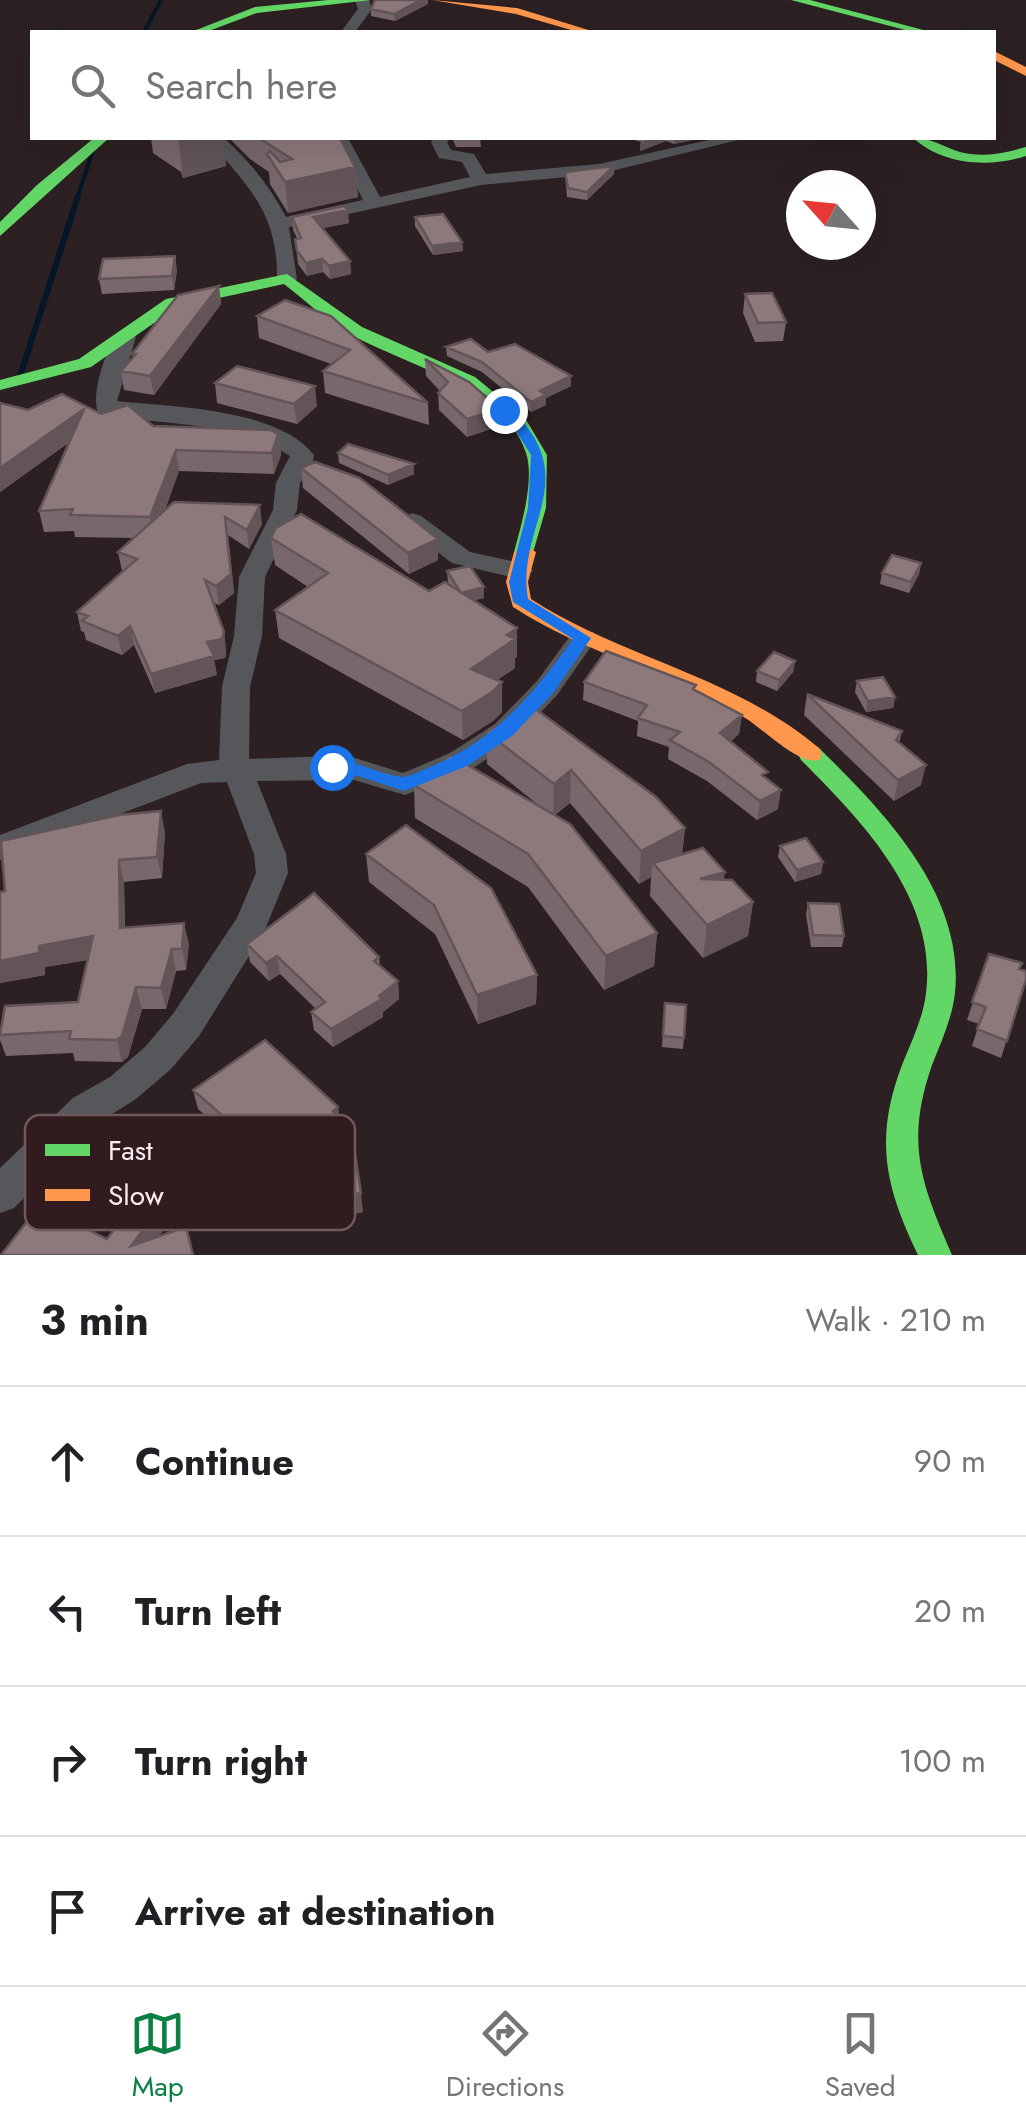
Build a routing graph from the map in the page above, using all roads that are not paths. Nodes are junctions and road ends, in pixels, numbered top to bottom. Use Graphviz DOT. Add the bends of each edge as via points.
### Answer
graph roads {
  1 [pos="364,0"];
  2 [pos="438,0"];
  3 [pos="797,0"];
  4 [pos="202,30"];
  5 [pos="349,30"];
  6 [pos="582,30"];
  7 [pos="917,30"];
  8 [pos="996,56"];
  9 [pos="1026,72"];
  10 [pos="100,140"];
  11 [pos="218,140"];
  12 [pos="341,140"];
  13 [pos="440,140"];
  14 [pos="729,140"];
  15 [pos="923,140"];
  16 [pos="1026,151"];
  17 [pos="481,180"];
  18 [pos="372,201"];
  19 [pos="283,223"];
  20 [pos="0,232"];
  21 [pos="287,279"];
  22 [pos="125,337"];
  23 [pos="0,385"];
  24 [pos="300,465"];
  25 [pos="334,473"];
  26 [pos="388,504"];
  27 [pos="520,571"];
  28 [pos="582,638"];
  29 [pos="238,768"];
  30 [pos="0,848"];
  31 [pos="81,1115"];
  32 [pos="25,1171"];
  33 [pos="0,1196"];
  34 [pos="936,1255"];
  1 -- 4 [label="street" via="256,10"];
  1 -- 5 [label="street"];
  2 -- 6 [label="street"];
  3 -- 7 [label="street"];
  8 -- 9 [label="street"];
  10 -- 20 [label="street"];
  11 -- 19 [label="street"];
  12 -- 18 [label="street"];
  13 -- 17 [label="street" via="445,154 468,158"];
  14 -- 17 [label="street" via="599,169"];
  15 -- 16 [label="street" via="970,161 1006,160"];
  17 -- 18 [label="street"];
  18 -- 19 [label="street"];
  19 -- 21 [label="street"];
  21 -- 22 [label="street" via="172,303"];
  21 -- 27 [label="street" via="356,331 470,381 518,422 538,455 536,508"];
  22 -- 23 [label="street" via="85,363"];
  22 -- 24 [label="street" via="106,406 188,412 258,431 297,450"];
  24 -- 25 [label="street"];
  24 -- 29 [label="street" via="252,576 236,687"];
  26 -- 27 [label="street" via="478,567"];
  27 -- 28 [label="street" via="520,602"];
  28 -- 29 [label="street" via="506,732 461,761 404,784 355,769"];
  28 -- 34 [label="street" via="744,706 804,748 891,844 924,896 943,975 936,1016 901,1114 901,1150 905,1192"];
  29 -- 30 [label="street" via="198,772"];
  29 -- 31 [label="street" via="272,873 247,934 158,1058"];
  32 -- 33 [label="street"];
}
